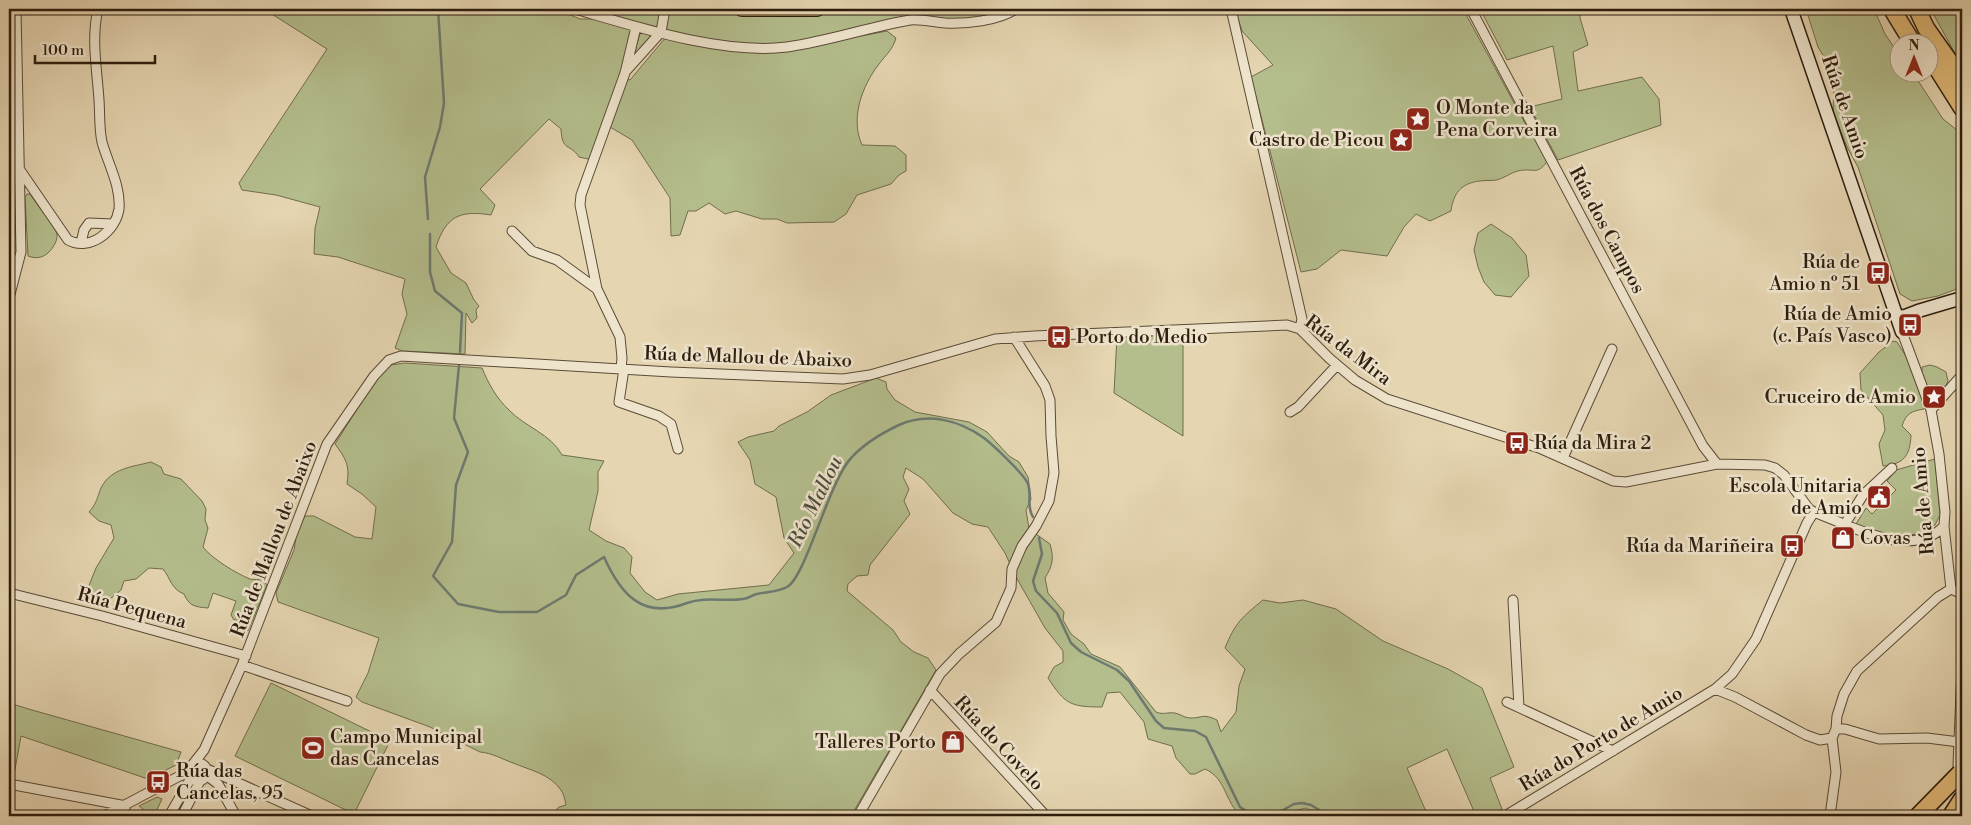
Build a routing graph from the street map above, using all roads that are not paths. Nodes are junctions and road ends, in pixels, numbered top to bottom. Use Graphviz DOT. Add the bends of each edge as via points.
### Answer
graph roads {
  1 [pos="16,9"];
  2 [pos="98,9"];
  3 [pos="575,9"];
  4 [pos="665,9"];
  5 [pos="742,9"];
  6 [pos="817,9"];
  7 [pos="1016,9"];
  8 [pos="1231,9"];
  9 [pos="1471,9"];
  10 [pos="1791,9"];
  11 [pos="1892,9"];
  12 [pos="1903,9"];
  13 [pos="1916,9"];
  14 [pos="1927,9"];
  15 [pos="9,13"];
  16 [pos="12,26"];
  17 [pos="636,27"];
  18 [pos="662,32"];
  19 [pos="1906,32"];
  20 [pos="1916,32"];
  21 [pos="1938,72"];
  22 [pos="625,73"];
  23 [pos="1962,78"];
  24 [pos="1962,108"];
  25 [pos="20,170"];
  26 [pos="113,224"];
  27 [pos="512,231"];
  28 [pos="81,243"];
  29 [pos="597,289"];
  30 [pos="9,298"];
  31 [pos="1890,298"];
  32 [pos="1962,298"];
  33 [pos="1918,311"];
  34 [pos="1897,316"];
  35 [pos="1300,329"];
  36 [pos="1902,332"];
  37 [pos="1014,337"];
  38 [pos="1612,349"];
  39 [pos="1337,366"];
  40 [pos="623,369"];
  41 [pos="1962,375"];
  42 [pos="1931,410"];
  43 [pos="1290,412"];
  44 [pos="678,449"];
  45 [pos="1563,458"];
  46 [pos="1717,464"];
  47 [pos="1892,468"];
  48 [pos="1814,512"];
  49 [pos="1844,524"];
  50 [pos="1944,526"];
  51 [pos="1951,589"];
  52 [pos="9,593"];
  53 [pos="1962,594"];
  54 [pos="1513,600"];
  55 [pos="244,660"];
  56 [pos="1962,668"];
  57 [pos="1727,679"];
  58 [pos="1715,689"];
  59 [pos="930,690"];
  60 [pos="1735,697"];
  61 [pos="347,701"];
  62 [pos="1507,702"];
  63 [pos="1519,707"];
  64 [pos="1836,729"];
  65 [pos="1832,738"];
  66 [pos="1959,742"];
  67 [pos="204,750"];
  68 [pos="1613,751"];
  69 [pos="204,767"];
  70 [pos="1960,768"];
  71 [pos="191,773"];
  72 [pos="210,779"];
  73 [pos="9,784"];
  74 [pos="1962,799"];
  75 [pos="96,802"];
  76 [pos="126,806"];
  77 [pos="105,816"];
  78 [pos="169,816"];
  79 [pos="182,816"];
  80 [pos="236,816"];
  81 [pos="312,816"];
  82 [pos="858,816"];
  83 [pos="1046,816"];
  84 [pos="1505,816"];
  85 [pos="1830,816"];
  86 [pos="1918,816"];
  87 [pos="1951,816"];
  1 -- 25 [label="street"];
  2 -- 26 [label="street" via="94,43 101,134 119,208"];
  3 -- 17 [label="street"];
  4 -- 18 [label="street"];
  5 -- 6 [label="main road"];
  7 -- 18 [label="street" via="1004,15 961,23 920,19 898,22 786,47 734,47"];
  8 -- 35 [label="street" via="1300,309"];
  9 -- 46 [label="street, Rúa dos Campos" via="1703,446"];
  10 -- 31 [label="street, Rúa de Amio"];
  11 -- 19 [label="highway"];
  12 -- 20 [label="highway"];
  13 -- 23 [label="highway"];
  14 -- 23 [label="highway"];
  15 -- 16 [label="street"];
  17 -- 18 [label="street"];
  17 -- 22 [label="street"];
  18 -- 22 [label="street"];
  21 -- 24 [label="highway"];
  22 -- 29 [label="street" via="581,195 580,205"];
  25 -- 28 [label="street" via="65,237"];
  25 -- 30 [label="street" via="21,252"];
  26 -- 28 [label="street" via="104,236"];
  26 -- 28 [label="street" via="89,223"];
  27 -- 29 [label="street" via="532,250 557,260"];
  29 -- 40 [label="street" via="620,337"];
  31 -- 33 [label="street"];
  31 -- 34 [label="street, Rúa de Amio"];
  32 -- 33 [label="street"];
  33 -- 34 [label="street"];
  33 -- 36 [label="street"];
  34 -- 36 [label="street, Rúa de Amio"];
  35 -- 37 [label="street, Rúa da Mira" via="1287,325"];
  35 -- 39 [label="street, Rúa da Mira"];
  36 -- 42 [label="street, Rúa de Amio"];
  37 -- 40 [label="street, Rúa de Mallou de Abaixo" via="965,347 870,376 843,379"];
  37 -- 59 [label="street" via="1050,400 1053,486 1049,501 1012,569 1011,588 996,622 959,654"];
  38 -- 45 [label="street"];
  39 -- 43 [label="street"];
  39 -- 45 [label="street, Rúa da Mira" via="1387,400"];
  40 -- 44 [label="street, Rúa de Mallou de Abaixo" via="619,402 671,424"];
  40 -- 55 [label="street, Rúa de Mallou de Abaixo" via="437,357 401,356 389,360 374,376 327,444"];
  41 -- 42 [label="street"];
  42 -- 50 [label="street, Rúa de Amio" via="1939,454"];
  45 -- 46 [label="street, Rúa da Mira" via="1619,482"];
  46 -- 48 [label="street, Rúa da Mira" via="1775,468"];
  47 -- 49 [label="street" via="1863,496"];
  48 -- 49 [label="street"];
  48 -- 57 [label="street" via="1756,639"];
  49 -- 50 [label="street" via="1901,541 1924,537"];
  50 -- 51 [label="street, Rúa de Amio"];
  51 -- 53 [label="street"];
  51 -- 64 [label="street" via="1938,597 1857,671 1844,694"];
  52 -- 55 [label="street, Rúa Pequena" via="102,616"];
  54 -- 63 [label="street"];
  55 -- 61 [label="street, Rúa Pequena"];
  55 -- 67 [label="street, Rúa de Mallou de Abaixo"];
  56 -- 66 [label="street"];
  57 -- 58 [label="street"];
  57 -- 60 [label="street"];
  58 -- 60 [label="street"];
  58 -- 68 [label="street, Rúa do Porto de Amio"];
  59 -- 82 [label="street"];
  59 -- 83 [label="street, Rúa do Covelo"];
  60 -- 65 [label="street" via="1806,735 1820,740"];
  62 -- 63 [label="street"];
  63 -- 68 [label="street"];
  64 -- 65 [label="street"];
  64 -- 66 [label="street" via="1879,740 1927,738"];
  65 -- 85 [label="street" via="1836,772"];
  66 -- 70 [label="street"];
  67 -- 69 [label="street"];
  67 -- 71 [label="street"];
  68 -- 84 [label="street, Rúa do Porto de Amio"];
  69 -- 71 [label="street" via="198,763"];
  69 -- 72 [label="street"];
  69 -- 72 [label="street"];
  70 -- 86 [label="highway"];
  71 -- 72 [label="street" via="196,780"];
  71 -- 76 [label="street"];
  71 -- 78 [label="street"];
  72 -- 79 [label="street"];
  72 -- 80 [label="street"];
  72 -- 81 [label="street"];
  73 -- 75 [label="street"];
  74 -- 87 [label="highway"];
  75 -- 76 [label="street"];
  75 -- 77 [label="street"];
  76 -- 77 [label="street"];
}
